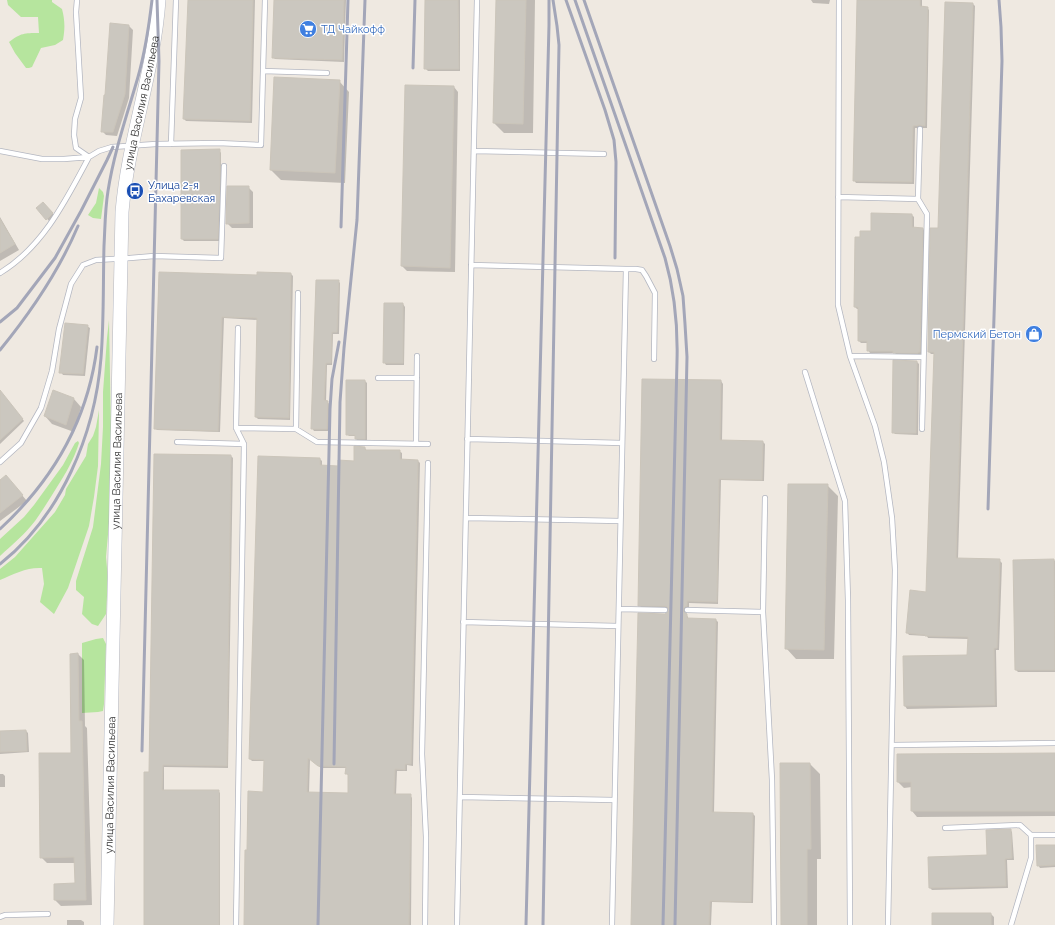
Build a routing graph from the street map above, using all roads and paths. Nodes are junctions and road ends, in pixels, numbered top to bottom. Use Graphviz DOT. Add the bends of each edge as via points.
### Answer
graph roads {
  1 [pos="77,0"];
  2 [pos="159,0"];
  3 [pos="176,0"];
  4 [pos="265,0"];
  5 [pos="477,0"];
  6 [pos="839,0"];
  7 [pos="263,71"];
  8 [pos="327,74"];
  9 [pos="920,129"];
  10 [pos="171,144"];
  11 [pos="132,146"];
  12 [pos="0,151"];
  13 [pos="474,151"];
  14 [pos="604,154"];
  15 [pos="89,157"];
  16 [pos="224,166"];
  17 [pos="838,197"];
  18 [pos="918,199"];
  19 [pos="121,258"];
  20 [pos="471,265"];
  21 [pos="626,268"];
  22 [pos="0,273"];
  23 [pos="298,293"];
  24 [pos="238,328"];
  25 [pos="418,356"];
  26 [pos="850,356"];
  27 [pos="924,357"];
  28 [pos="654,359"];
  29 [pos="805,372"];
  30 [pos="378,378"];
  31 [pos="417,378"];
  32 [pos="236,428"];
  33 [pos="296,429"];
  34 [pos="922,429"];
  35 [pos="467,439"];
  36 [pos="177,442"];
  37 [pos="416,443"];
  38 [pos="622,443"];
  39 [pos="244,444"];
  40 [pos="428,444"];
  41 [pos="0,462"];
  42 [pos="428,463"];
  43 [pos="765,498"];
  44 [pos="466,518"];
  45 [pos="620,521"];
  46 [pos="618,609"];
  47 [pos="665,610"];
  48 [pos="687,610"];
  49 [pos="763,612"];
  50 [pos="463,622"];
  51 [pos="618,626"];
  52 [pos="1055,743"];
  53 [pos="893,745"];
  54 [pos="460,796"];
  55 [pos="614,800"];
  56 [pos="945,828"];
  57 [pos="1030,835"];
  58 [pos="1055,835"];
  59 [pos="48,914"];
  60 [pos="0,917"];
  61 [pos="107,925"];
  62 [pos="236,925"];
  63 [pos="425,925"];
  64 [pos="457,925"];
  65 [pos="612,925"];
  66 [pos="774,925"];
  67 [pos="850,925"];
  68 [pos="888,925"];
  69 [pos="1011,925"];
  1 -- 15 [label="lane" via="80,98 74,135 76,148"];
  2 -- 11 [label="main road, улица Василия Васильева" via="154,43"];
  3 -- 10 [label="lane"];
  4 -- 7 [label="lane"];
  5 -- 13 [label="lane"];
  6 -- 17 [label="lane"];
  7 -- 8 [label="lane"];
  7 -- 10 [label="lane" via="261,145"];
  9 -- 18 [label="lane"];
  10 -- 11 [label="lane"];
  11 -- 15 [label="lane" via="103,149"];
  11 -- 19 [label="main road, улица Василия Васильева" via="124,190"];
  12 -- 15 [label="lane" via="42,159"];
  13 -- 14 [label="lane"];
  13 -- 20 [label="lane"];
  15 -- 22 [label="lane" via="63,205 47,228 12,266"];
  16 -- 19 [label="lane" via="221,258"];
  17 -- 18 [label="lane"];
  17 -- 26 [label="lane" via="838,305"];
  18 -- 27 [label="lane" via="927,214"];
  19 -- 41 [label="lane" via="96,260 83,265 71,284 41,408 21,443"];
  19 -- 61 [label="main road, улица Василия Васильева"];
  20 -- 21 [label="lane"];
  20 -- 35 [label="lane"];
  21 -- 28 [label="lane" via="642,270 655,293"];
  21 -- 38 [label="lane"];
  23 -- 33 [label="lane"];
  24 -- 32 [label="lane"];
  25 -- 31 [label="lane"];
  26 -- 27 [label="lane"];
  26 -- 53 [label="lane" via="876,426 892,518 895,570"];
  27 -- 34 [label="lane"];
  29 -- 67 [label="lane" via="845,501"];
  30 -- 31 [label="lane"];
  31 -- 37 [label="lane"];
  32 -- 33 [label="lane"];
  32 -- 39 [label="lane"];
  33 -- 37 [label="lane" via="317,442"];
  35 -- 38 [label="lane"];
  35 -- 44 [label="lane"];
  36 -- 39 [label="lane"];
  37 -- 40 [label="lane"];
  38 -- 45 [label="lane"];
  39 -- 62 [label="lane"];
  42 -- 63 [label="lane" via="422,754 426,837"];
  43 -- 49 [label="lane"];
  44 -- 45 [label="lane"];
  44 -- 50 [label="lane"];
  45 -- 46 [label="lane"];
  46 -- 47 [label="lane"];
  46 -- 51 [label="lane"];
  48 -- 49 [label="lane"];
  49 -- 66 [label="lane" via="772,780"];
  50 -- 51 [label="lane"];
  50 -- 54 [label="lane"];
  51 -- 55 [label="lane"];
  52 -- 53 [label="lane"];
  53 -- 68 [label="lane"];
  54 -- 55 [label="lane"];
  54 -- 64 [label="lane"];
  55 -- 65 [label="lane"];
  56 -- 57 [label="lane" via="1020,826"];
  57 -- 58 [label="lane"];
  57 -- 69 [label="lane" via="1031,858"];
  59 -- 60 [label="lane"];
}
